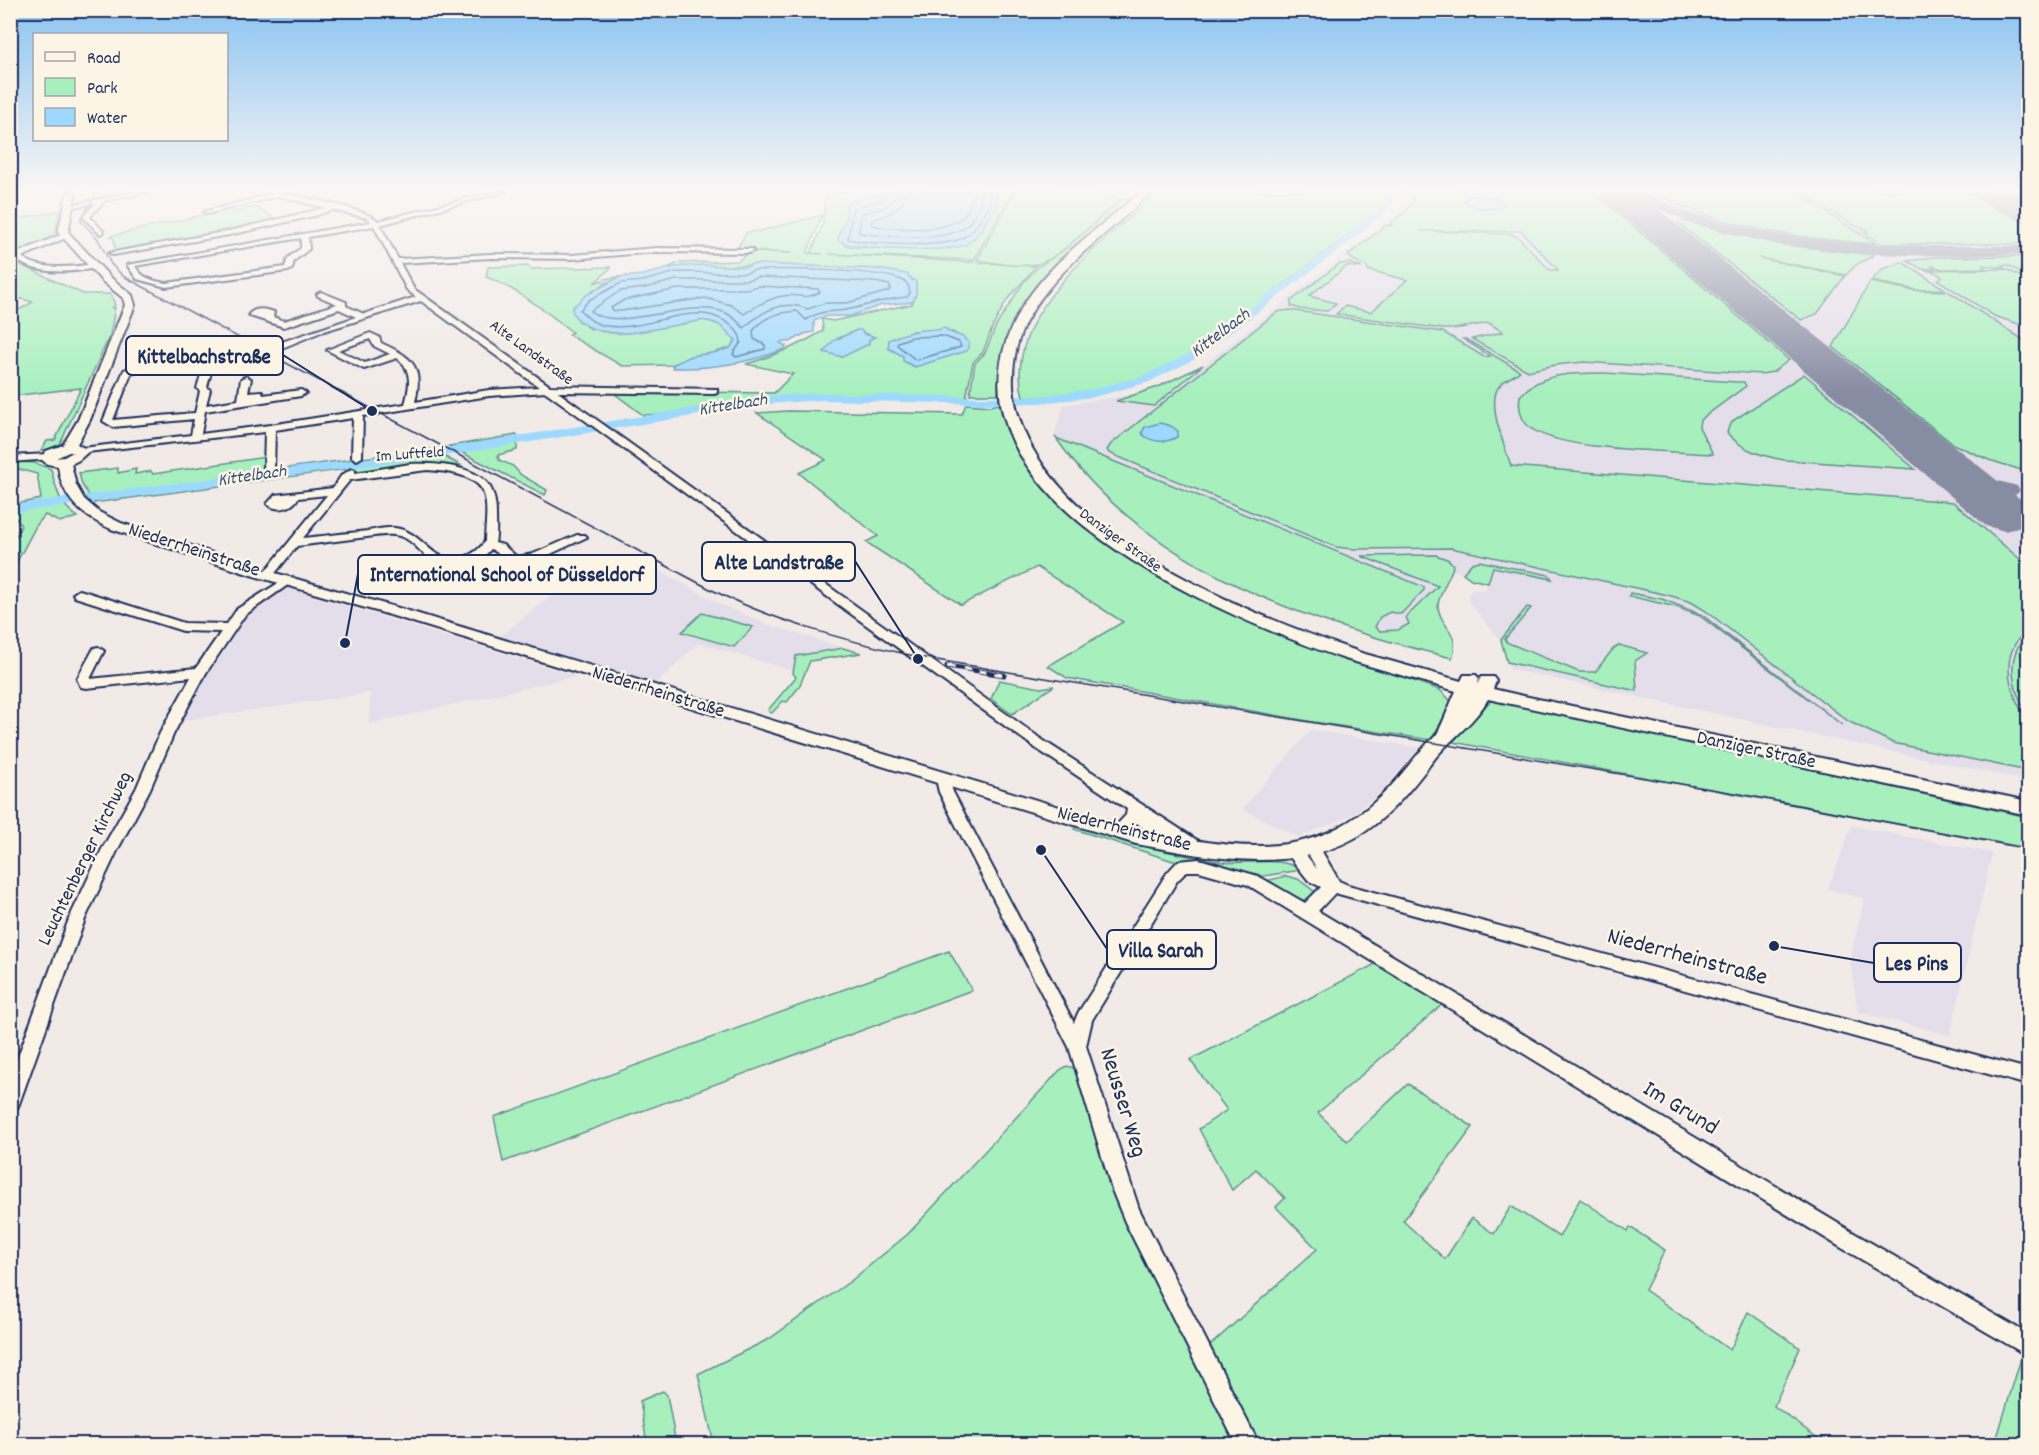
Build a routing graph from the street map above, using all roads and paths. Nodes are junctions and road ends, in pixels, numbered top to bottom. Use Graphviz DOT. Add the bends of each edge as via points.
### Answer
graph roads {
  1 [pos="16,259"];
  2 [pos="85,259"];
  3 [pos="167,259"];
  4 [pos="292,259"];
  5 [pos="435,259"];
  6 [pos="1071,259"];
  7 [pos="1080,259"];
  8 [pos="395,261"];
  9 [pos="90,266"];
  10 [pos="321,294"];
  11 [pos="422,298"];
  12 [pos="250,305"];
  13 [pos="340,306"];
  14 [pos="364,317"];
  15 [pos="351,328"];
  16 [pos="370,336"];
  17 [pos="282,345"];
  18 [pos="399,354"];
  19 [pos="246,379"];
  20 [pos="550,389"];
  21 [pos="714,392"];
  22 [pos="301,393"];
  23 [pos="1011,398"];
  24 [pos="243,399"];
  25 [pos="409,406"];
  26 [pos="202,412"];
  27 [pos="358,414"];
  28 [pos="270,428"];
  29 [pos="195,437"];
  30 [pos="71,454"];
  31 [pos="48,457"];
  32 [pos="357,457"];
  33 [pos="10,459"];
  34 [pos="269,470"];
  35 [pos="334,491"];
  36 [pos="291,496"];
  37 [pos="581,537"];
  38 [pos="293,543"];
  39 [pos="489,545"];
  40 [pos="267,575"];
  41 [pos="288,580"];
  42 [pos="79,594"];
  43 [pos="229,628"];
  44 [pos="1353,650"];
  45 [pos="98,651"];
  46 [pos="200,672"];
  47 [pos="1426,678"];
  48 [pos="1477,684"];
  49 [pos="1456,711"];
  50 [pos="1443,736"];
  51 [pos="943,779"];
  52 [pos="2028,798"];
  53 [pos="1129,805"];
  54 [pos="2028,808"];
  55 [pos="1118,831"];
  56 [pos="1168,843"];
  57 [pos="1199,849"];
  58 [pos="1303,849"];
  59 [pos="1333,885"];
  60 [pos="1307,912"];
  61 [pos="1077,1046"];
  62 [pos="2028,1077"];
  63 [pos="10,1104"];
  64 [pos="2028,1346"];
  65 [pos="1248,1444"];
  1 -- 9 [label="street" via="40,267"];
  2 -- 9 [label="main road"];
  3 -- 4 [label="street" via="131,268 153,283 166,285 288,269"];
  5 -- 8 [label="street"];
  6 -- 23 [label="highway, Danziger Straße" via="1029,306 1010,346 1005,368"];
  7 -- 23 [label="highway, Danziger Straße" via="1038,307 1019,346"];
  8 -- 11 [label="street, Alte Landstraße" via="408,285"];
  9 -- 30 [label="main road" via="128,297 130,309"];
  10 -- 13 [label="street" via="344,304"];
  11 -- 14 [label="street"];
  11 -- 20 [label="street, Alte Landstraße"];
  12 -- 13 [label="street" via="271,314 267,318 284,324"];
  13 -- 14 [label="street"];
  14 -- 15 [label="street"];
  15 -- 16 [label="street"];
  15 -- 17 [label="street" via="320,331"];
  16 -- 18 [label="street" via="377,344"];
  16 -- 18 [label="street" via="328,349 364,366"];
  18 -- 25 [label="street" via="408,360 415,379"];
  19 -- 24 [label="street"];
  20 -- 21 [label="street"];
  20 -- 25 [label="street" via="489,393"];
  20 -- 53 [label="street, Alte Landstraße" via="991,710"];
  22 -- 24 [label="street"];
  23 -- 44 [label="highway, Danziger Straße" via="1041,457 1088,508 1121,534 1159,560 1230,598"];
  24 -- 26 [label="street"];
  25 -- 27 [label="street"];
  26 -- 26 [label="street" via="202,388 210,361 195,353 185,353 128,372 108,421 113,424"];
  26 -- 29 [label="street"];
  27 -- 28 [label="street"];
  27 -- 32 [label="street"];
  28 -- 29 [label="street"];
  28 -- 34 [label="street"];
  29 -- 30 [label="street"];
  30 -- 31 [label="main road" via="52,462"];
  30 -- 40 [label="main road, Niederrheinstraße" via="76,500 97,518"];
  31 -- 33 [label="street"];
  35 -- 36 [label="street"];
  35 -- 38 [label="street"];
  35 -- 39 [label="street, Im Luftfeld" via="348,475 432,466 458,469 486,490"];
  37 -- 39 [label="street" via="536,557 515,561 499,547"];
  38 -- 39 [label="street" via="402,532 433,559 450,563 471,558"];
  38 -- 40 [label="street"];
  40 -- 41 [label="main road, Niederrheinstraße"];
  41 -- 43 [label="street, Leuchtenberger Kirchweg" via="241,612"];
  41 -- 51 [label="main road, Niederrheinstraße"];
  42 -- 43 [label="street" via="183,627"];
  43 -- 46 [label="street, Leuchtenberger Kirchweg"];
  44 -- 47 [label="main road, Danziger Straße"];
  44 -- 48 [label="main road, Danziger Straße"];
  45 -- 46 [label="street" via="83,679 86,684"];
  46 -- 63 [label="street, Leuchtenberger Kirchweg" via="76,920"];
  47 -- 48 [label="main road, Danziger Straße"];
  47 -- 49 [label="main road" via="1444,689 1453,699"];
  48 -- 49 [label="main road"];
  48 -- 50 [label="main road" via="1471,712"];
  48 -- 52 [label="main road, Danziger Straße"];
  48 -- 54 [label="main road, Danziger Straße"];
  49 -- 50 [label="main road"];
  50 -- 58 [label="main road" via="1402,787 1363,823 1342,836"];
  51 -- 55 [label="main road, Niederrheinstraße"];
  51 -- 61 [label="street, Neusser Weg" via="946,792"];
  53 -- 55 [label="street" via="1134,817"];
  53 -- 56 [label="street, Alte Landstraße"];
  53 -- 57 [label="street, Alte Landstraße"];
  55 -- 56 [label="main road, Niederrheinstraße"];
  56 -- 57 [label="main road, Niederrheinstraße"];
  57 -- 58 [label="main road, Niederrheinstraße" via="1246,853"];
  58 -- 59 [label="street"];
  59 -- 60 [label="street"];
  59 -- 62 [label="street, Niederrheinstraße"];
  60 -- 61 [label="street, Niederrheinstraße" via="1253,880 1199,865 1180,867 1084,1018"];
  60 -- 64 [label="street, Im Grund"];
  61 -- 65 [label="street, Neusser Weg" via="1132,1215"];
}
